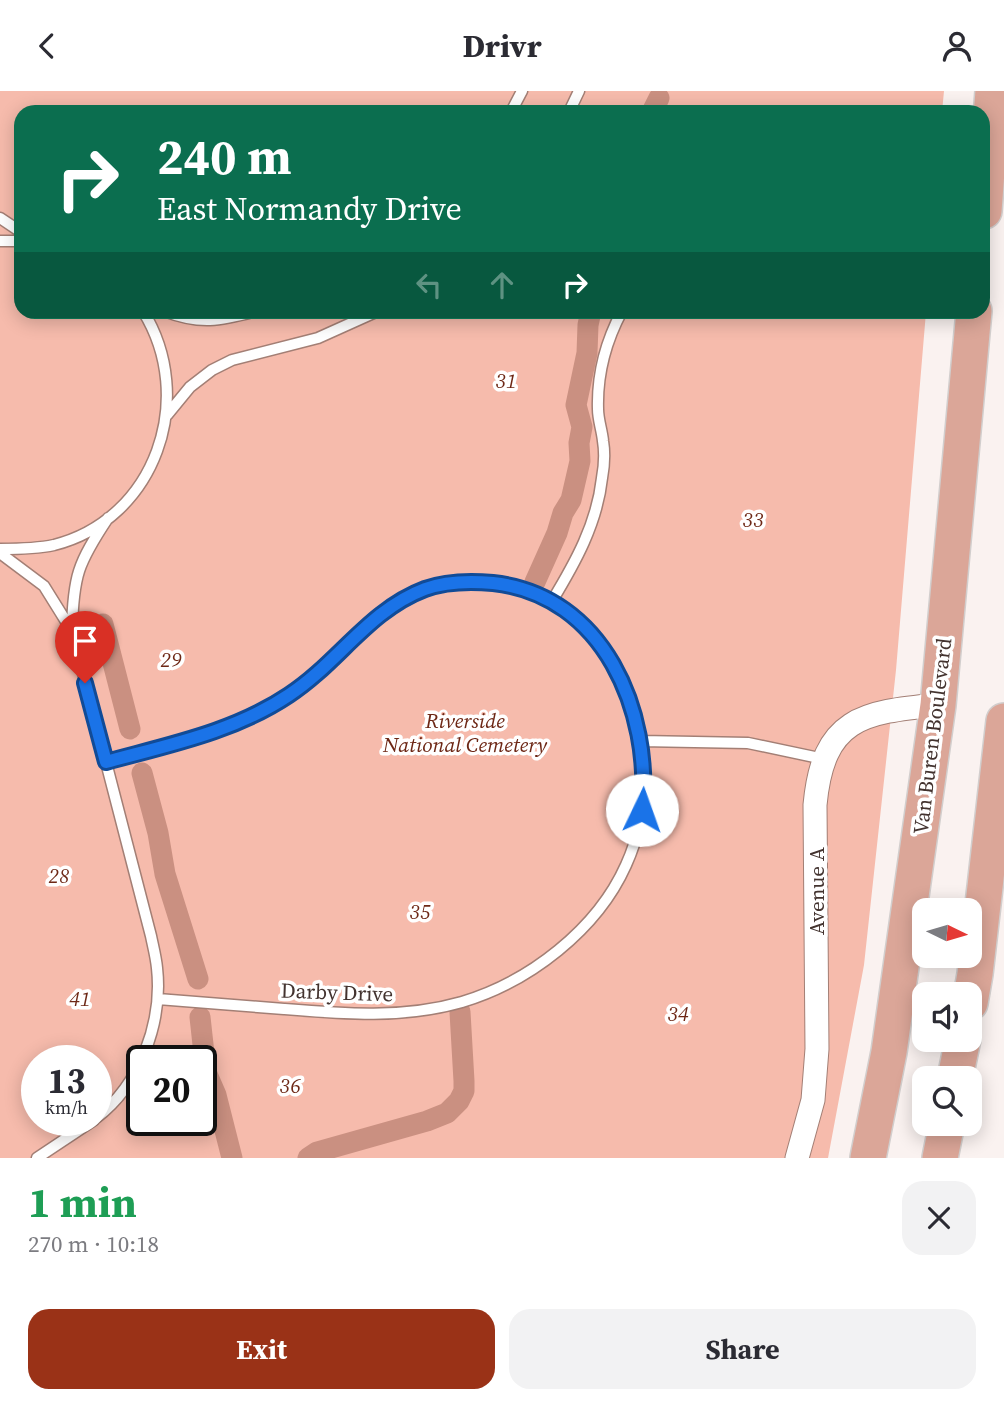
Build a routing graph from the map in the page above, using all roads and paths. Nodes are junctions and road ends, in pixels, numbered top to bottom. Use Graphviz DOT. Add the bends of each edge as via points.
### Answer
graph roads {
  1 [pos="993,91"];
  2 [pos="997,141"];
  3 [pos="990,179"];
  4 [pos="148,319"];
  5 [pos="184,319"];
  6 [pos="219,319"];
  7 [pos="360,319"];
  8 [pos="618,319"];
  9 [pos="973,319"];
  10 [pos="167,415"];
  11 [pos="108,518"];
  12 [pos="0,551"];
  13 [pos="552,601"];
  14 [pos="72,631"];
  15 [pos="938,705"];
  16 [pos="1004,721"];
  17 [pos="641,741"];
  18 [pos="824,759"];
  19 [pos="106,762"];
  20 [pos="974,982"];
  21 [pos="158,999"];
  22 [pos="112,1101"];
  23 [pos="70,1136"];
  24 [pos="944,1136"];
  25 [pos="37,1158"];
  26 [pos="797,1158"];
  27 [pos="867,1158"];
  28 [pos="940,1158"];
  1 -- 2 [label="main road"];
  2 -- 3 [label="main road"];
  4 -- 10 [label="lane" via="163,355"];
  5 -- 6 [label="lane"];
  7 -- 10 [label="lane" via="318,338 232,360 190,387"];
  8 -- 13 [label="lane" via="599,377 598,412 604,443 594,519 579,556"];
  9 -- 15 [label="main road, Van Buren Boulevard"];
  10 -- 11 [label="lane" via="148,472"];
  11 -- 12 [label="lane" via="55,545"];
  11 -- 14 [label="lane" via="79,567"];
  12 -- 14 [label="lane" via="44,586"];
  13 -- 17 [label="lane, Darby Drive" via="589,633 619,675"];
  13 -- 19 [label="lane, Darby Drive" via="510,585 484,582 427,588 387,608 314,676 265,710 200,736"];
  14 -- 19 [label="lane"];
  15 -- 18 [label="street, Avenue A" via="865,716 838,734"];
  15 -- 27 [label="main road, Van Buren Boulevard" via="889,1052"];
  16 -- 20 [label="main road"];
  17 -- 18 [label="lane" via="748,743"];
  17 -- 21 [label="lane, Darby Drive" via="642,810 615,886 590,920 516,979 461,1002 379,1015"];
  18 -- 26 [label="street, Avenue A" via="815,804 817,1049 813,1100"];
  19 -- 21 [label="lane" via="151,936"];
  21 -- 22 [label="lane" via="142,1060 131,1081"];
  23 -- 25 [label="lane"];
  24 -- 28 [label="main road"];
}
